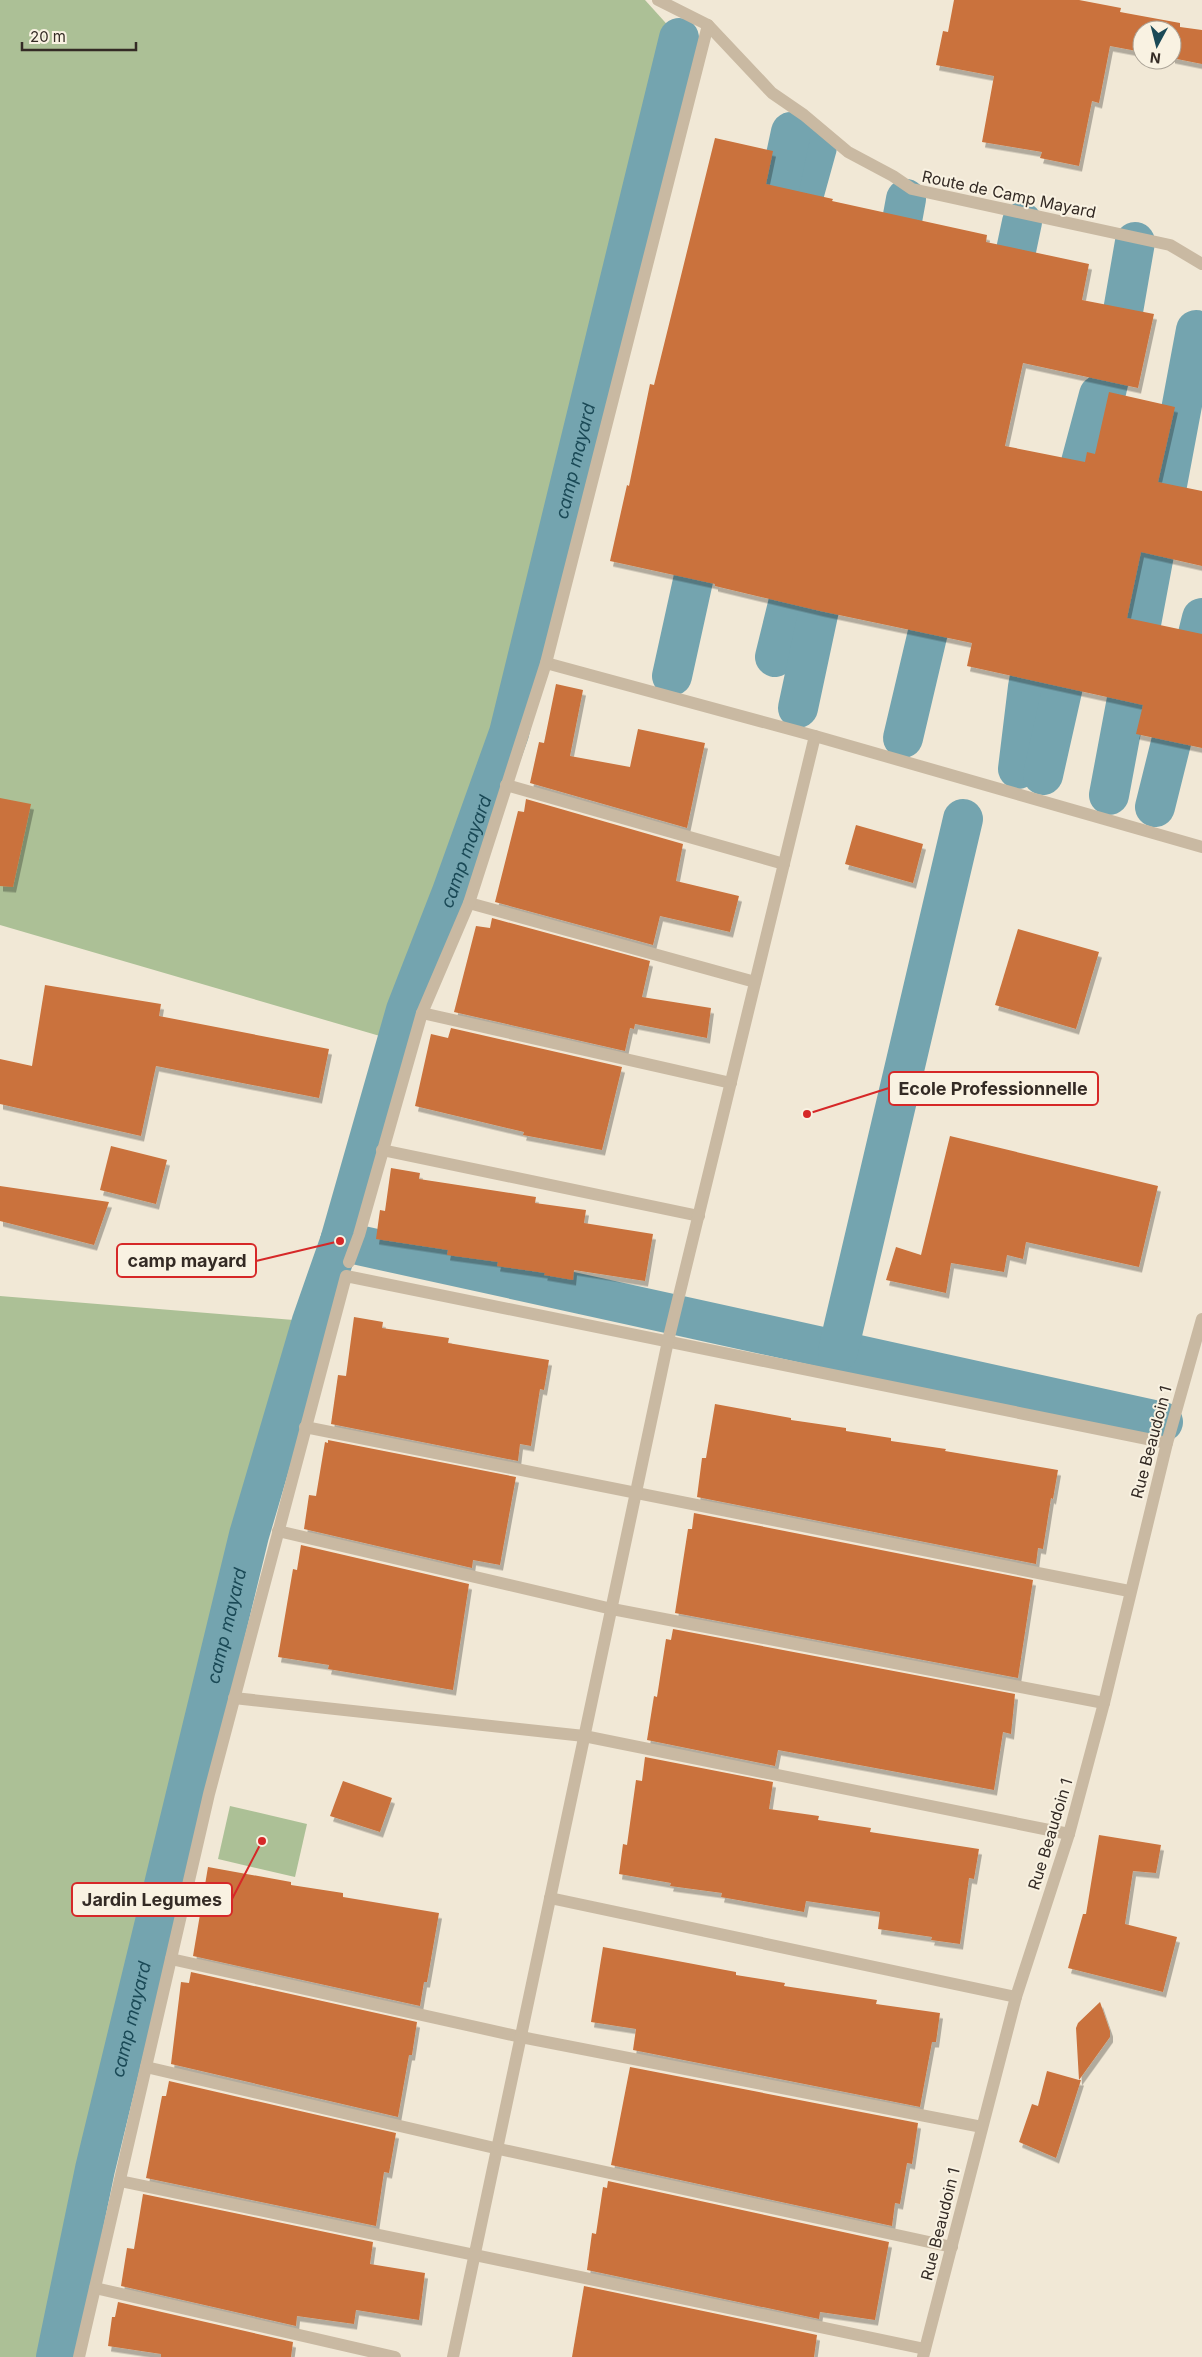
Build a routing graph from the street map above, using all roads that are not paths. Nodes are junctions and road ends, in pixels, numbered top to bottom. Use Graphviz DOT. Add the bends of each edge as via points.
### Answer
graph roads {
  1 [pos="658,0"];
  2 [pos="708,25"];
  3 [pos="1202,264"];
  4 [pos="546,663"];
  5 [pos="815,736"];
  6 [pos="506,785"];
  7 [pos="1202,847"];
  8 [pos="784,864"];
  9 [pos="469,903"];
  10 [pos="755,982"];
  11 [pos="422,1013"];
  12 [pos="731,1083"];
  13 [pos="382,1150"];
  14 [pos="699,1216"];
  15 [pos="349,1262"];
  16 [pos="1202,1319"];
  17 [pos="668,1341"];
  18 [pos="305,1426"];
  19 [pos="1167,1443"];
  20 [pos="635,1494"];
  21 [pos="278,1531"];
  22 [pos="1129,1591"];
  23 [pos="612,1609"];
  24 [pos="234,1698"];
  25 [pos="1104,1703"];
  26 [pos="584,1736"];
  27 [pos="1069,1834"];
  28 [pos="550,1898"];
  29 [pos="171,1959"];
  30 [pos="1016,1997"];
  31 [pos="521,2037"];
  32 [pos="146,2068"];
  33 [pos="982,2128"];
  34 [pos="499,2149"];
  35 [pos="120,2181"];
  36 [pos="952,2246"];
  37 [pos="474,2255"];
  38 [pos="95,2288"];
  39 [pos="924,2353"];
  40 [pos="79,2357"];
  41 [pos="395,2357"];
  42 [pos="453,2357"];
  1 -- 2 [label="street, Route de Camp Mayard"];
  2 -- 3 [label="street, Route de Camp Mayard" via="772,93 848,152 912,189 1170,245"];
  2 -- 4 [label="street"];
  4 -- 5 [label="street"];
  4 -- 6 [label="street"];
  5 -- 7 [label="street"];
  5 -- 8 [label="street"];
  6 -- 8 [label="street"];
  6 -- 9 [label="street"];
  8 -- 10 [label="street"];
  9 -- 10 [label="street"];
  9 -- 11 [label="street"];
  10 -- 12 [label="street"];
  11 -- 12 [label="street"];
  11 -- 13 [label="street"];
  12 -- 14 [label="street"];
  13 -- 14 [label="street"];
  13 -- 15 [label="street"];
  14 -- 17 [label="street"];
  16 -- 19 [label="street, Rue Beaudoin 1"];
  17 -- 18 [label="street" via="346,1276"];
  17 -- 19 [label="street"];
  17 -- 20 [label="street"];
  18 -- 20 [label="street"];
  18 -- 21 [label="street"];
  19 -- 22 [label="street, Rue Beaudoin 1"];
  20 -- 22 [label="street"];
  20 -- 23 [label="street"];
  21 -- 23 [label="street"];
  21 -- 24 [label="street"];
  22 -- 25 [label="street, Rue Beaudoin 1"];
  23 -- 25 [label="street"];
  23 -- 26 [label="street"];
  24 -- 26 [label="street"];
  24 -- 29 [label="street"];
  25 -- 27 [label="street, Rue Beaudoin 1"];
  26 -- 27 [label="street"];
  26 -- 28 [label="street"];
  27 -- 30 [label="street, Rue Beaudoin 1"];
  28 -- 30 [label="street"];
  28 -- 31 [label="street"];
  29 -- 31 [label="street"];
  29 -- 32 [label="street"];
  30 -- 33 [label="street, Rue Beaudoin 1"];
  31 -- 33 [label="street"];
  31 -- 34 [label="street"];
  32 -- 34 [label="street"];
  32 -- 35 [label="street"];
  33 -- 36 [label="street, Rue Beaudoin 1"];
  34 -- 36 [label="street"];
  34 -- 37 [label="street"];
  35 -- 37 [label="street"];
  35 -- 38 [label="street"];
  36 -- 39 [label="street, Rue Beaudoin 1"];
  37 -- 39 [label="street"];
  37 -- 42 [label="street"];
  38 -- 40 [label="street"];
  38 -- 41 [label="street"];
}
